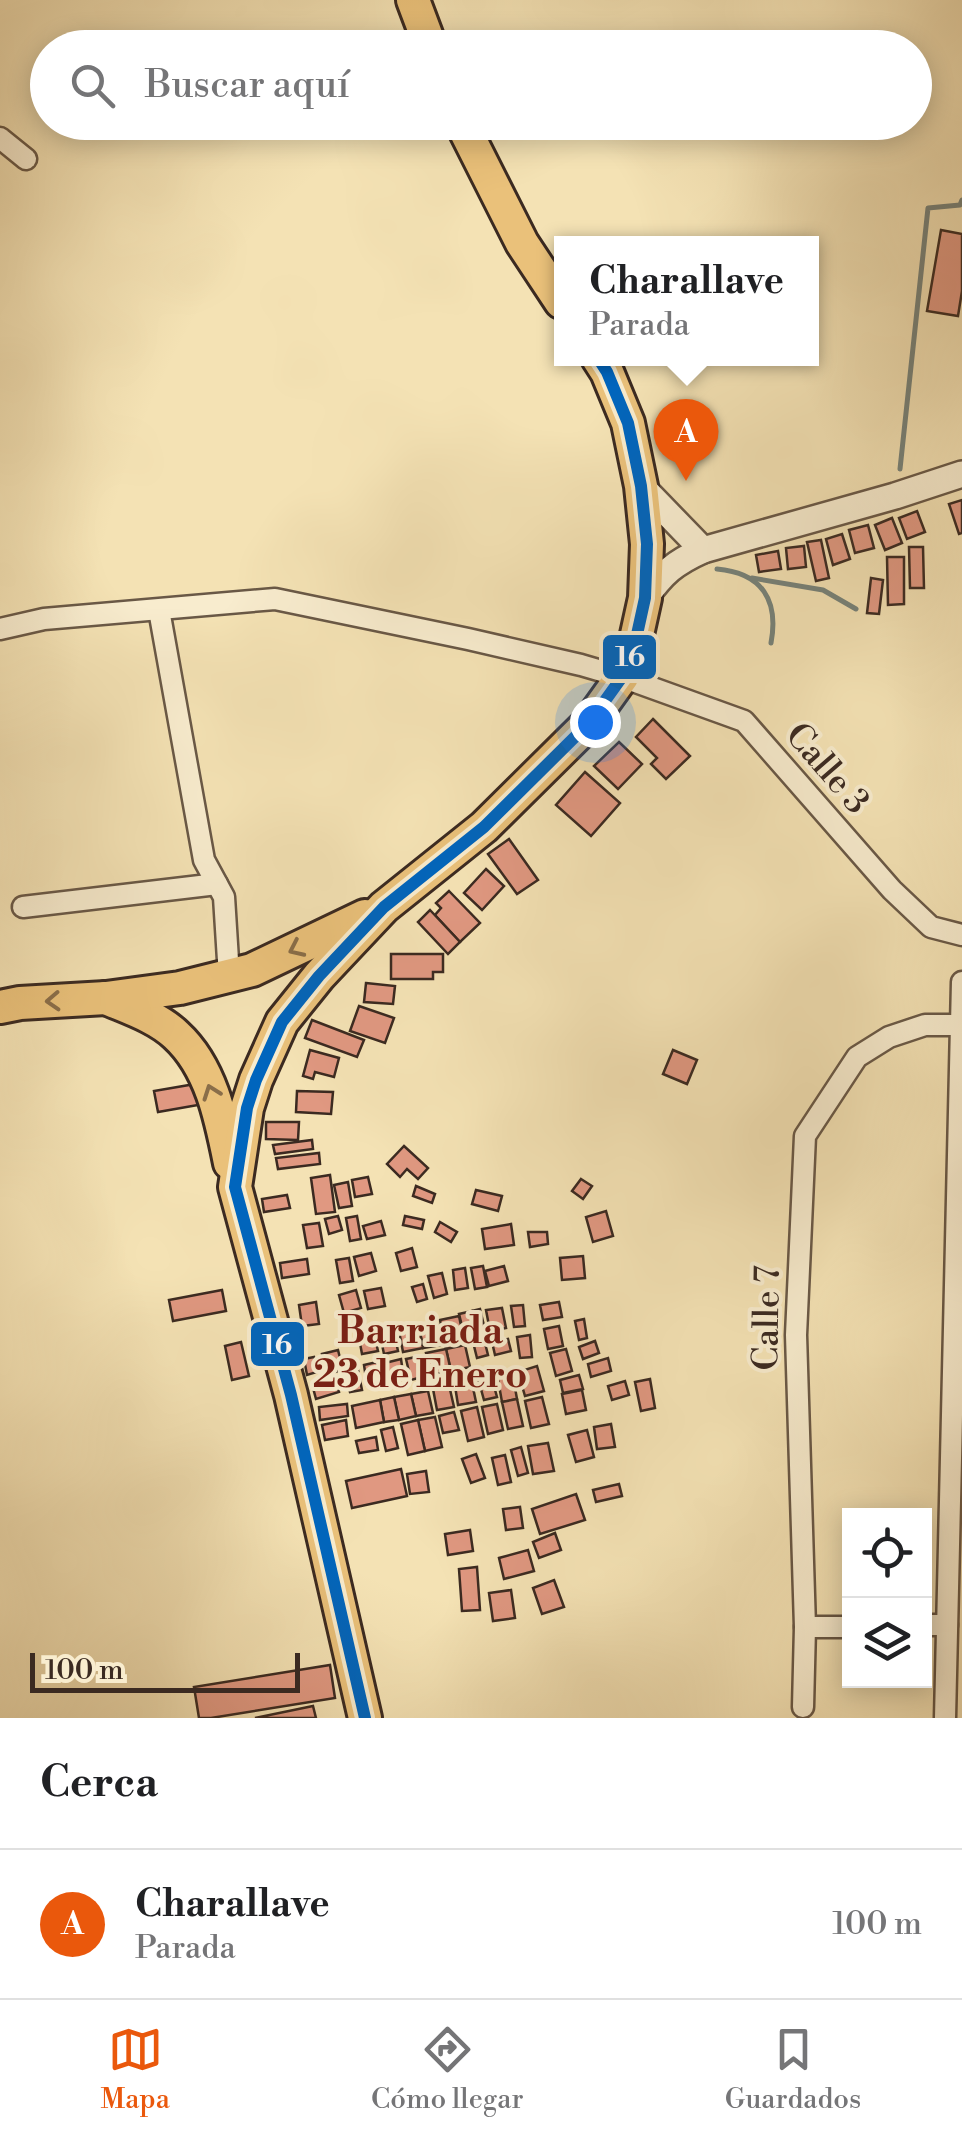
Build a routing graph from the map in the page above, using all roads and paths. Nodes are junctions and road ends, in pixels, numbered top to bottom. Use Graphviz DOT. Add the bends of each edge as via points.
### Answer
graph roads {
  1 [pos="413,0"];
  2 [pos="424,30"];
  3 [pos="0,138"];
  4 [pos="470,140"];
  5 [pos="26,159"];
  6 [pos="554,291"];
  7 [pos="603,366"];
  8 [pos="962,474"];
  9 [pos="641,486"];
  10 [pos="702,550"];
  11 [pos="645,598"];
  12 [pos="158,610"];
  13 [pos="0,629"];
  14 [pos="622,677"];
  15 [pos="217,884"];
  16 [pos="384,907"];
  17 [pos="23,908"];
  18 [pos="962,935"];
  19 [pos="228,976"];
  20 [pos="962,982"];
  21 [pos="106,998"];
  22 [pos="0,1007"];
  23 [pos="960,1025"];
  24 [pos="235,1187"];
  25 [pos="932,1625"];
  26 [pos="947,1625"];
  27 [pos="842,1626"];
  28 [pos="804,1627"];
  29 [pos="803,1707"];
  30 [pos="366,1718"];
  31 [pos="945,1718"];
  1 -- 2 [label="highway"];
  3 -- 5 [label="street"];
  4 -- 6 [label="highway"];
  7 -- 9 [label="highway" via="628,424"];
  8 -- 10 [label="street"];
  9 -- 10 [label="street"];
  9 -- 11 [label="highway"];
  10 -- 11 [label="street" via="679,561"];
  11 -- 14 [label="highway"];
  12 -- 13 [label="street, Calle 3"];
  12 -- 14 [label="street, Calle 3" via="275,599"];
  12 -- 15 [label="street" via="204,860"];
  14 -- 16 [label="highway" via="589,723 484,828"];
  14 -- 18 [label="street, Calle 3" via="744,721 930,928"];
  15 -- 17 [label="street"];
  15 -- 19 [label="street" via="224,897"];
  16 -- 19 [label="highway, one-way"];
  16 -- 24 [label="highway" via="282,1022 246,1108"];
  19 -- 21 [label="highway"];
  20 -- 23 [label="street"];
  21 -- 22 [label="highway, one-way"];
  24 -- 21 [label="highway, one-way" via="213,1096 190,1050 174,1033"];
  23 -- 26 [label="street"];
  23 -- 28 [label="street, Calle 7" via="925,1025 857,1056 804,1136 796,1335"];
  24 -- 30 [label="highway"];
  25 -- 26 [label="street"];
  26 -- 31 [label="street"];
  27 -- 28 [label="street"];
  28 -- 29 [label="street, Calle 7"];
}
